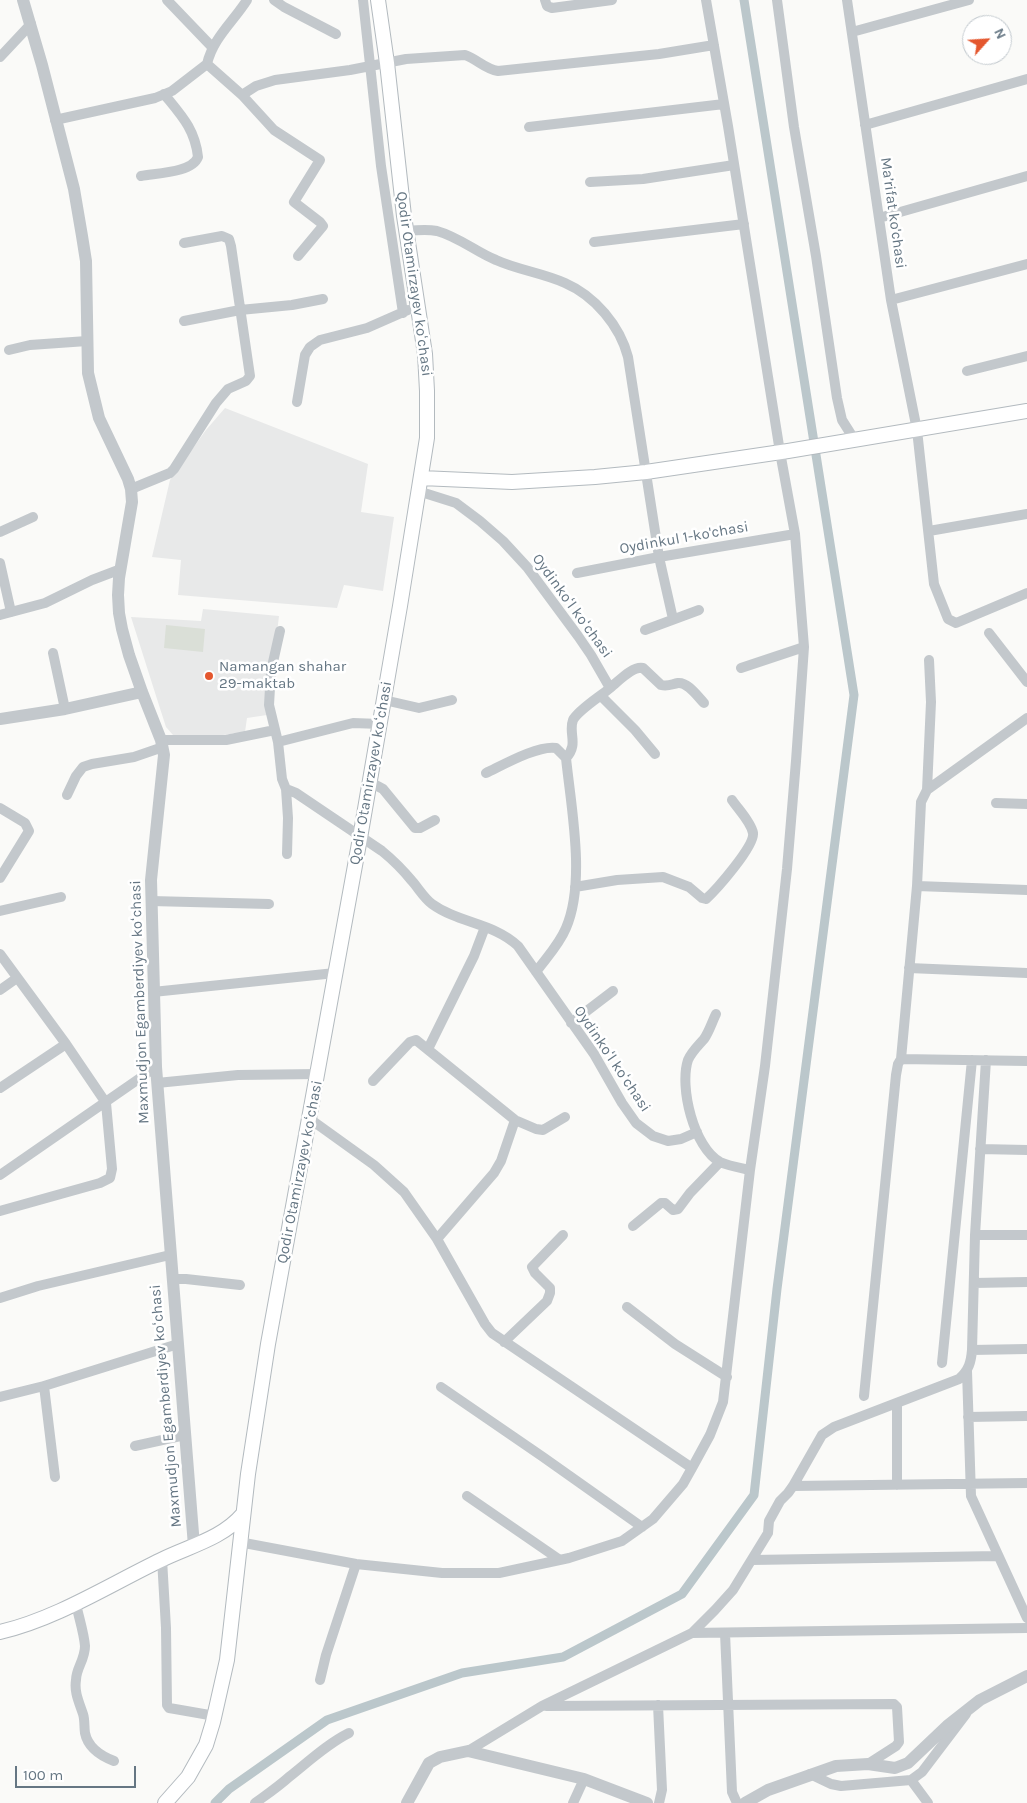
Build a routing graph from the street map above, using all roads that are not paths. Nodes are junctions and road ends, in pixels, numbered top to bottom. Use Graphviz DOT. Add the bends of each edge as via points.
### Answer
graph roads {
  1 [pos="23,0"];
  2 [pos="166,0"];
  3 [pos="247,0"];
  4 [pos="274,0"];
  5 [pos="363,0"];
  6 [pos="378,0"];
  7 [pos="545,0"];
  8 [pos="612,0"];
  9 [pos="706,0"];
  10 [pos="777,0"];
  11 [pos="847,0"];
  12 [pos="969,0"];
  13 [pos="595,1"];
  14 [pos="31,24"];
  15 [pos="852,32"];
  16 [pos="336,34"];
  17 [pos="714,45"];
  18 [pos="213,48"];
  19 [pos="0,57"];
  20 [pos="387,63"];
  21 [pos="207,64"];
  22 [pos="370,67"];
  23 [pos="1027,79"];
  24 [pos="164,94"];
  25 [pos="242,95"];
  26 [pos="724,104"];
  27 [pos="392,117"];
  28 [pos="376,119"];
  29 [pos="55,120"];
  30 [pos="865,125"];
  31 [pos="529,127"];
  32 [pos="398,164"];
  33 [pos="734,165"];
  34 [pos="381,166"];
  35 [pos="141,176"];
  36 [pos="1027,176"];
  37 [pos="590,182"];
  38 [pos="404,216"];
  39 [pos="879,218"];
  40 [pos="389,219"];
  41 [pos="744,224"];
  42 [pos="406,231"];
  43 [pos="594,242"];
  44 [pos="184,243"];
  45 [pos="298,256"];
  46 [pos="1027,264"];
  47 [pos="323,299"];
  48 [pos="891,300"];
  49 [pos="418,304"];
  50 [pos="240,310"];
  51 [pos="403,313"];
  52 [pos="184,322"];
  53 [pos="86,342"];
  54 [pos="9,350"];
  55 [pos="1027,356"];
  56 [pos="967,371"];
  57 [pos="297,402"];
  58 [pos="1027,411"];
  59 [pos="917,430"];
  60 [pos="849,440"];
  61 [pos="784,451"];
  62 [pos="646,472"];
  63 [pos="420,484"];
  64 [pos="131,489"];
  65 [pos="1027,514"];
  66 [pos="33,517"];
  67 [pos="929,531"];
  68 [pos="0,532"];
  69 [pos="796,534"];
  70 [pos="659,557"];
  71 [pos="0,563"];
  72 [pos="121,569"];
  73 [pos="577,573"];
  74 [pos="1027,592"];
  75 [pos="699,610"];
  76 [pos="11,612"];
  77 [pos="0,615"];
  78 [pos="673,619"];
  79 [pos="645,630"];
  80 [pos="280,631"];
  81 [pos="989,633"];
  82 [pos="804,647"];
  83 [pos="53,654"];
  84 [pos="929,660"];
  85 [pos="741,668"];
  86 [pos="1027,682"];
  87 [pos="610,688"];
  88 [pos="142,692"];
  89 [pos="601,696"];
  90 [pos="384,700"];
  91 [pos="452,700"];
  92 [pos="704,703"];
  93 [pos="65,709"];
  94 [pos="1027,718"];
  95 [pos="0,719"];
  96 [pos="380,724"];
  97 [pos="275,730"];
  98 [pos="278,742"];
  99 [pos="162,743"];
  100 [pos="655,754"];
  101 [pos="566,758"];
  102 [pos="486,773"];
  103 [pos="370,782"];
  104 [pos="286,789"];
  105 [pos="927,790"];
  106 [pos="67,794"];
  107 [pos="732,800"];
  108 [pos="996,803"];
  109 [pos="1027,804"];
  110 [pos="0,808"];
  111 [pos="435,820"];
  112 [pos="360,838"];
  113 [pos="287,854"];
  114 [pos="0,878"];
  115 [pos="917,886"];
  116 [pos="575,887"];
  117 [pos="1027,890"];
  118 [pos="61,897"];
  119 [pos="151,901"];
  120 [pos="269,904"];
  121 [pos="0,911"];
  122 [pos="485,926"];
  123 [pos="0,954"];
  124 [pos="909,968"];
  125 [pos="536,972"];
  126 [pos="335,973"];
  127 [pos="1027,973"];
  128 [pos="17,978"];
  129 [pos="0,990"];
  130 [pos="613,991"];
  131 [pos="153,992"];
  132 [pos="716,1014"];
  133 [pos="570,1023"];
  134 [pos="66,1044"];
  135 [pos="428,1049"];
  136 [pos="901,1058"];
  137 [pos="972,1060"];
  138 [pos="986,1060"];
  139 [pos="1027,1061"];
  140 [pos="156,1068"];
  141 [pos="318,1074"];
  142 [pos="373,1081"];
  143 [pos="157,1083"];
  144 [pos="0,1088"];
  145 [pos="106,1103"];
  146 [pos="565,1116"];
  147 [pos="310,1119"];
  148 [pos="515,1120"];
  149 [pos="697,1132"];
  150 [pos="980,1149"];
  151 [pos="1027,1150"];
  152 [pos="720,1162"];
  153 [pos="750,1170"];
  154 [pos="0,1175"];
  155 [pos="0,1210"];
  156 [pos="632,1226"];
  157 [pos="975,1235"];
  158 [pos="1027,1235"];
  159 [pos="563,1236"];
  160 [pos="437,1240"];
  161 [pos="170,1255"];
  162 [pos="172,1279"];
  163 [pos="1027,1282"];
  164 [pos="974,1283"];
  165 [pos="240,1286"];
  166 [pos="0,1298"];
  167 [pos="626,1307"];
  168 [pos="504,1342"];
  169 [pos="178,1344"];
  170 [pos="1027,1349"];
  171 [pos="972,1350"];
  172 [pos="942,1363"];
  173 [pos="967,1371"];
  174 [pos="727,1377"];
  175 [pos="44,1386"];
  176 [pos="441,1387"];
  177 [pos="864,1396"];
  178 [pos="0,1397"];
  179 [pos="897,1403"];
  180 [pos="1027,1416"];
  181 [pos="968,1417"];
  182 [pos="185,1434"];
  183 [pos="134,1446"];
  184 [pos="692,1468"];
  185 [pos="55,1477"];
  186 [pos="1027,1483"];
  187 [pos="897,1484"];
  188 [pos="970,1484"];
  189 [pos="793,1486"];
  190 [pos="467,1496"];
  191 [pos="243,1514"];
  192 [pos="642,1527"];
  193 [pos="239,1542"];
  194 [pos="194,1546"];
  195 [pos="998,1556"];
  196 [pos="162,1559"];
  197 [pos="560,1560"];
  198 [pos="752,1560"];
  199 [pos="356,1564"];
  200 [pos="76,1604"];
  201 [pos="1027,1618"];
  202 [pos="1027,1628"];
  203 [pos="0,1632"];
  204 [pos="692,1633"];
  205 [pos="725,1633"];
  206 [pos="1027,1676"];
  207 [pos="320,1680"];
  208 [pos="728,1704"];
  209 [pos="658,1705"];
  210 [pos="542,1706"];
  211 [pos="971,1707"];
  212 [pos="215,1716"];
  213 [pos="349,1733"];
  214 [pos="468,1751"];
  215 [pos="114,1761"];
  216 [pos="868,1764"];
  217 [pos="810,1774"];
  218 [pos="584,1779"];
  219 [pos="911,1780"];
  220 [pos="165,1803"];
  221 [pos="254,1803"];
  222 [pos="407,1803"];
  223 [pos="573,1803"];
  224 [pos="647,1803"];
  225 [pos="658,1803"];
  226 [pos="737,1803"];
  227 [pos="745,1803"];
  228 [pos="928,1803"];
  1 -- 14 [label="street, Maxmudjon Egamberdiyev koʻchasi"];
  2 -- 18 [label="street"];
  3 -- 18 [label="street"];
  4 -- 16 [label="street"];
  5 -- 22 [label="street"];
  6 -- 20 [label="main road, Qodir Otamirzayev koʻchasi"];
  7 -- 13 [label="street" via="552,8"];
  8 -- 13 [label="street"];
  9 -- 17 [label="street"];
  10 -- 60 [label="street" via="837,398"];
  11 -- 15 [label="street, Maʼrifat ko'chasi"];
  12 -- 15 [label="street"];
  14 -- 19 [label="street"];
  14 -- 29 [label="street, Maxmudjon Egamberdiyev koʻchasi"];
  15 -- 30 [label="street, Maʼrifat ko'chasi"];
  17 -- 20 [label="street" via="498,71 486,68 465,55"];
  17 -- 26 [label="street"];
  18 -- 21 [label="street"];
  20 -- 22 [label="street"];
  20 -- 27 [label="main road, Qodir Otamirzayev koʻchasi"];
  21 -- 24 [label="street" via="172,92"];
  21 -- 25 [label="street"];
  22 -- 25 [label="street" via="275,80"];
  22 -- 28 [label="street"];
  23 -- 30 [label="street"];
  24 -- 29 [label="street"];
  24 -- 35 [label="street" via="190,127 198,157 194,163 176,171"];
  25 -- 45 [label="street" via="274,130 320,160 294,202 323,227"];
  26 -- 31 [label="street"];
  26 -- 33 [label="street"];
  27 -- 28 [label="street"];
  27 -- 32 [label="main road, Qodir Otamirzayev koʻchasi"];
  28 -- 34 [label="street"];
  29 -- 53 [label="street, Maxmudjon Egamberdiyev koʻchasi" via="74,189 86,261"];
  30 -- 39 [label="street, Maʼrifat ko'chasi"];
  32 -- 34 [label="street"];
  32 -- 38 [label="main road, Qodir Otamirzayev koʻchasi"];
  33 -- 37 [label="street" via="643,179"];
  33 -- 41 [label="street"];
  34 -- 40 [label="street"];
  36 -- 39 [label="street"];
  38 -- 40 [label="street"];
  38 -- 42 [label="main road, Qodir Otamirzayev koʻchasi"];
  39 -- 48 [label="street, Maʼrifat ko'chasi"];
  40 -- 51 [label="street"];
  41 -- 43 [label="street"];
  41 -- 61 [label="street"];
  42 -- 49 [label="main road, Qodir Otamirzayev koʻchasi"];
  42 -- 62 [label="street" via="428,230 445,234 496,260 564,282 599,308 625,346"];
  44 -- 50 [label="street" via="222,236 228,239"];
  46 -- 48 [label="street"];
  47 -- 50 [label="street"];
  48 -- 59 [label="street, Maʼrifat ko'chasi"];
  49 -- 51 [label="street"];
  49 -- 63 [label="main road, Qodir Otamirzayev koʻchasi" via="428,391 427,438"];
  50 -- 52 [label="street"];
  50 -- 64 [label="street" via="249,378 228,390 216,403 170,473"];
  51 -- 57 [label="street" via="366,328 320,340 310,347 305,355"];
  53 -- 54 [label="street" via="30,344"];
  53 -- 64 [label="street, Maxmudjon Egamberdiyev koʻchasi" via="88,373 100,418"];
  55 -- 56 [label="street"];
  58 -- 59 [label="main road"];
  59 -- 60 [label="main road"];
  59 -- 67 [label="street, Maʼrifat ko'chasi"];
  60 -- 61 [label="main road"];
  61 -- 62 [label="main road"];
  61 -- 69 [label="street"];
  62 -- 63 [label="main road" via="561,480"];
  62 -- 70 [label="street"];
  63 -- 87 [label="street, Oydinkoʻl koʻchasi" via="456,503 503,540 592,655"];
  63 -- 90 [label="main road, Qodir Otamirzayev koʻchasi"];
  64 -- 72 [label="street, Maxmudjon Egamberdiyev koʻchasi" via="130,519"];
  65 -- 67 [label="street"];
  66 -- 68 [label="street"];
  67 -- 74 [label="street, Maʼrifat ko'chasi" via="934,584 950,621 956,623"];
  69 -- 70 [label="street, Oydinkul 1-ko'chasi"];
  69 -- 82 [label="street"];
  70 -- 73 [label="street, Oydinkul 1-ko'chasi"];
  70 -- 78 [label="street"];
  71 -- 76 [label="street"];
  72 -- 76 [label="street" via="44,603"];
  72 -- 88 [label="street, Maxmudjon Egamberdiyev koʻchasi" via="118,595 122,629"];
  75 -- 78 [label="street"];
  76 -- 77 [label="street"];
  78 -- 79 [label="street"];
  80 -- 97 [label="street" via="269,686 269,705"];
  81 -- 86 [label="street"];
  82 -- 85 [label="street"];
  82 -- 153 [label="street" via="787,869"];
  83 -- 93 [label="street"];
  84 -- 105 [label="street" via="931,702"];
  87 -- 89 [label="street"];
  87 -- 92 [label="street" via="641,667 661,685 685,685"];
  88 -- 93 [label="street"];
  88 -- 99 [label="street, Maxmudjon Egamberdiyev koʻchasi"];
  89 -- 100 [label="street"];
  89 -- 101 [label="street" via="574,718 573,743"];
  90 -- 91 [label="street" via="419,708"];
  90 -- 96 [label="main road, Qodir Otamirzayev koʻchasi"];
  93 -- 95 [label="street"];
  94 -- 105 [label="street"];
  96 -- 98 [label="street" via="353,723"];
  96 -- 103 [label="main road, Qodir Otamirzayev koʻchasi"];
  97 -- 98 [label="street"];
  97 -- 99 [label="street" via="226,740"];
  98 -- 104 [label="street"];
  99 -- 106 [label="street" via="134,757 88,765 80,770"];
  99 -- 119 [label="street, Maxmudjon Egamberdiyev koʻchasi" via="164,766"];
  101 -- 102 [label="street" via="556,748 546,748"];
  101 -- 116 [label="street" via="574,831"];
  103 -- 111 [label="street" via="383,789 415,828"];
  103 -- 112 [label="main road, Qodir Otamirzayev koʻchasi"];
  104 -- 112 [label="street, Oydinkoʻl koʻchasi"];
  104 -- 113 [label="street"];
  105 -- 115 [label="street" via="922,802"];
  107 -- 116 [label="street" via="753,837 726,878 706,898 663,877"];
  108 -- 109 [label="street"];
  110 -- 114 [label="street" via="24,823 29,830"];
  112 -- 122 [label="street, Oydinkoʻl koʻchasi" via="382,851 432,904"];
  112 -- 126 [label="main road, Qodir Otamirzayev koʻchasi"];
  115 -- 117 [label="street"];
  115 -- 124 [label="street"];
  116 -- 125 [label="street" via="561,940"];
  118 -- 121 [label="street"];
  119 -- 120 [label="street"];
  119 -- 131 [label="street, Maxmudjon Egamberdiyev koʻchasi"];
  122 -- 125 [label="street, Oydinkoʻl koʻchasi" via="518,946"];
  122 -- 135 [label="street" via="474,956"];
  123 -- 128 [label="street"];
  124 -- 127 [label="street"];
  124 -- 136 [label="street"];
  125 -- 133 [label="street, Oydinkoʻl koʻchasi"];
  126 -- 131 [label="street"];
  126 -- 141 [label="main road, Qodir Otamirzayev koʻchasi"];
  128 -- 129 [label="street"];
  128 -- 134 [label="street"];
  130 -- 133 [label="street"];
  131 -- 140 [label="street, Maxmudjon Egamberdiyev koʻchasi"];
  132 -- 149 [label="street" via="705,1038 693,1050 686,1068 688,1107"];
  133 -- 149 [label="street, Oydinkoʻl koʻchasi" via="594,1054 636,1123 668,1142"];
  134 -- 144 [label="street"];
  134 -- 145 [label="street"];
  135 -- 142 [label="street" via="413,1040"];
  135 -- 148 [label="street"];
  136 -- 137 [label="street"];
  136 -- 177 [label="street" via="896,1076"];
  137 -- 138 [label="street"];
  137 -- 172 [label="street"];
  138 -- 139 [label="street"];
  138 -- 150 [label="street"];
  140 -- 143 [label="street, Maxmudjon Egamberdiyev koʻchasi"];
  140 -- 145 [label="street"];
  141 -- 143 [label="street" via="238,1075"];
  141 -- 147 [label="main road, Qodir Otamirzayev koʻchasi"];
  143 -- 161 [label="street, Maxmudjon Egamberdiyev koʻchasi"];
  145 -- 154 [label="street"];
  145 -- 155 [label="street" via="112,1169 108,1180"];
  146 -- 148 [label="street" via="543,1130"];
  147 -- 160 [label="street" via="374,1165 404,1192"];
  147 -- 191 [label="main road, Qodir Otamirzayev koʻchasi" via="268,1344"];
  148 -- 160 [label="street" via="494,1173"];
  149 -- 152 [label="street" via="708,1151"];
  150 -- 151 [label="street"];
  150 -- 157 [label="street"];
  152 -- 153 [label="street"];
  152 -- 156 [label="street" via="678,1209 673,1210 661,1203"];
  153 -- 174 [label="street"];
  157 -- 158 [label="street"];
  157 -- 164 [label="street"];
  159 -- 168 [label="street" via="532,1267 550,1288 547,1301"];
  160 -- 168 [label="street" via="485,1324"];
  161 -- 162 [label="street, Maxmudjon Egamberdiyev koʻchasi"];
  161 -- 166 [label="street" via="47,1283"];
  162 -- 165 [label="street"];
  162 -- 169 [label="street, Maxmudjon Egamberdiyev koʻchasi"];
  163 -- 164 [label="street"];
  164 -- 171 [label="street"];
  167 -- 174 [label="street"];
  168 -- 184 [label="street"];
  169 -- 175 [label="street"];
  169 -- 182 [label="street, Maxmudjon Egamberdiyev koʻchasi"];
  170 -- 171 [label="street"];
  171 -- 173 [label="street"];
  173 -- 179 [label="street" via="959,1379"];
  173 -- 181 [label="street"];
  174 -- 184 [label="street" via="717,1419"];
  175 -- 178 [label="street"];
  175 -- 185 [label="street"];
  176 -- 192 [label="street"];
  179 -- 187 [label="street"];
  179 -- 189 [label="street" via="827,1430"];
  180 -- 181 [label="street"];
  181 -- 188 [label="street"];
  182 -- 183 [label="street"];
  182 -- 194 [label="street, Maxmudjon Egamberdiyev koʻchasi"];
  184 -- 192 [label="street" via="653,1520"];
  186 -- 188 [label="street"];
  187 -- 188 [label="street"];
  187 -- 189 [label="street"];
  188 -- 195 [label="street" via="973,1502"];
  189 -- 198 [label="street" via="771,1517 768,1533"];
  190 -- 197 [label="street"];
  191 -- 193 [label="main road, Qodir Otamirzayev koʻchasi"];
  191 -- 194 [label="main road" via="230,1528"];
  192 -- 197 [label="street" via="622,1541"];
  193 -- 199 [label="street"];
  193 -- 212 [label="main road, Qodir Otamirzayev koʻchasi" via="227,1660"];
  194 -- 196 [label="main road"];
  195 -- 198 [label="street"];
  195 -- 201 [label="street"];
  196 -- 200 [label="main road"];
  196 -- 212 [label="street" via="167,1705"];
  197 -- 199 [label="street" via="499,1572 442,1573"];
  198 -- 204 [label="street" via="728,1596"];
  199 -- 207 [label="street"];
  200 -- 203 [label="main road"];
  200 -- 215 [label="street" via="85,1644 75,1690 84,1715 85,1733 95,1750"];
  202 -- 205 [label="street"];
  204 -- 205 [label="street"];
  204 -- 210 [label="street"];
  205 -- 208 [label="street"];
  206 -- 211 [label="street" via="989,1694"];
  208 -- 209 [label="street"];
  208 -- 216 [label="street" via="894,1704 897,1707 898,1744"];
  208 -- 226 [label="street" via="732,1792"];
  209 -- 210 [label="street"];
  209 -- 225 [label="street" via="662,1790"];
  210 -- 214 [label="street"];
  211 -- 216 [label="street" via="908,1763 895,1768"];
  211 -- 219 [label="street" via="922,1772"];
  212 -- 220 [label="main road, Qodir Otamirzayev koʻchasi" via="200,1758"];
  213 -- 221 [label="street"];
  214 -- 218 [label="street"];
  214 -- 222 [label="street" via="440,1757 429,1764"];
  216 -- 217 [label="street" via="845,1765"];
  217 -- 219 [label="street" via="841,1786"];
  217 -- 227 [label="street" via="768,1790"];
  218 -- 223 [label="street"];
  218 -- 224 [label="street"];
  219 -- 228 [label="street"];
}
